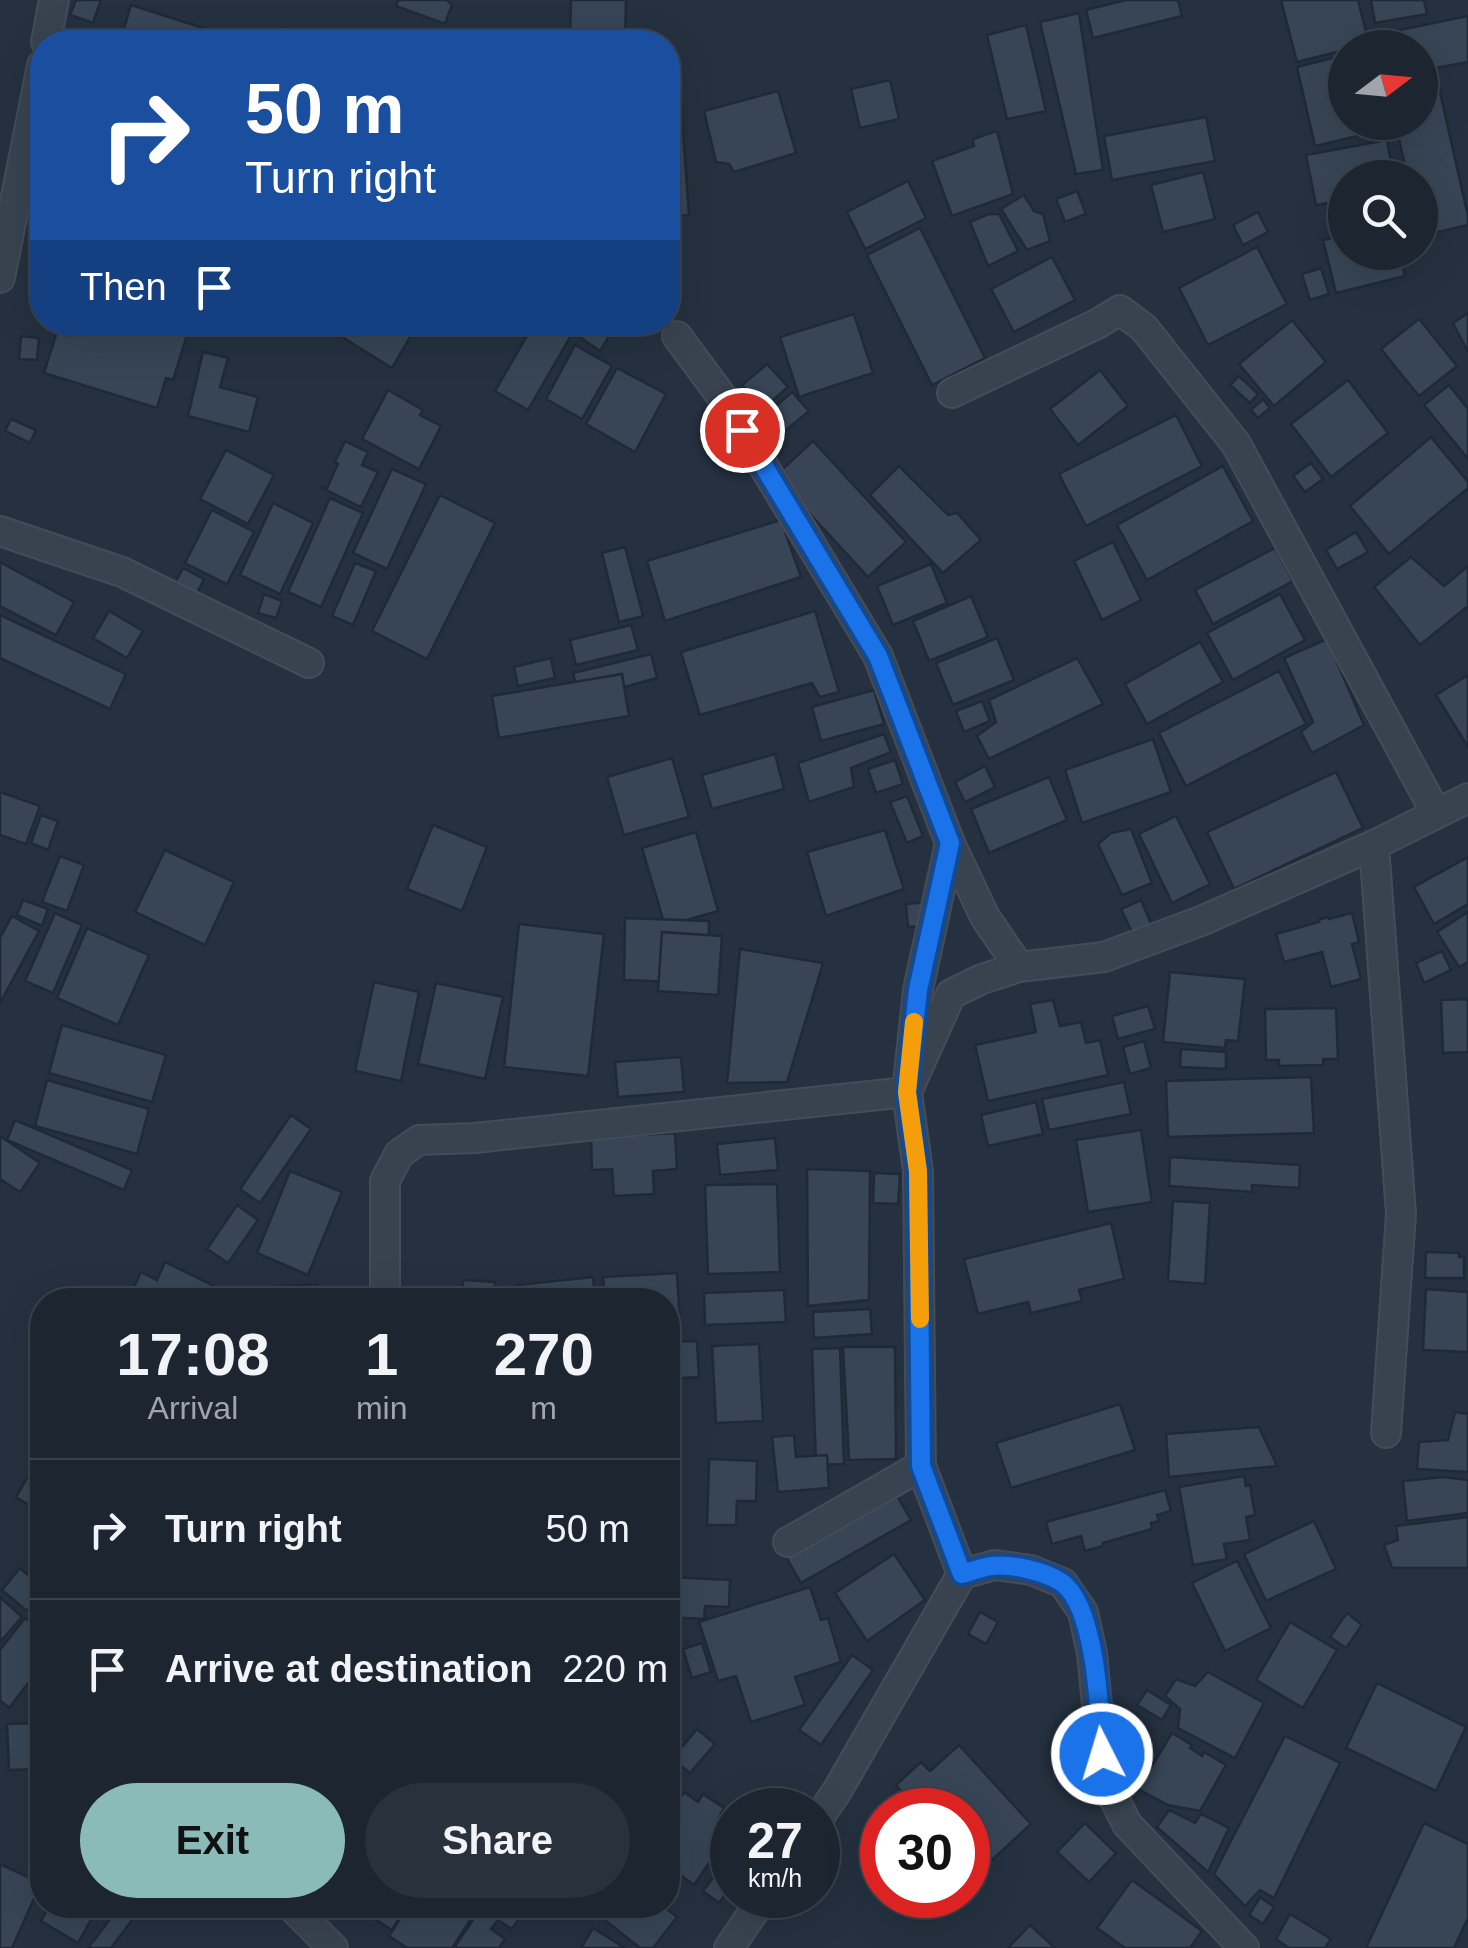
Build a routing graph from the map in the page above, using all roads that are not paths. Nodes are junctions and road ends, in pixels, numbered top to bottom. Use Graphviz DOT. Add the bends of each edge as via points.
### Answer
graph roads {
  1 [pos="54,0"];
  2 [pos="48,30"];
  3 [pos="30,144"];
  4 [pos="0,278"];
  5 [pos="677,336"];
  6 [pos="952,394"];
  7 [pos="0,531"];
  8 [pos="309,663"];
  9 [pos="1468,798"];
  10 [pos="1436,814"];
  11 [pos="950,843"];
  12 [pos="1374,845"];
  13 [pos="1020,967"];
  14 [pos="907,1092"];
  15 [pos="384,1288"];
  16 [pos="1386,1433"];
  17 [pos="921,1466"];
  18 [pos="788,1542"];
  19 [pos="962,1574"];
  20 [pos="839,1788"];
  21 [pos="303,1918"];
  22 [pos="750,1918"];
  23 [pos="334,1948"];
  24 [pos="729,1948"];
  25 [pos="1244,1948"];
  1 -- 2 [label="street"];
  3 -- 4 [label="street"];
  5 -- 11 [label="street" via="722,397 878,656"];
  6 -- 10 [label="street" via="1120,310 1144,328 1236,444"];
  7 -- 8 [label="street" via="122,572"];
  9 -- 10 [label="street"];
  10 -- 12 [label="street"];
  11 -- 13 [label="street" via="985,917"];
  11 -- 14 [label="street" via="918,990"];
  12 -- 13 [label="street" via="1104,958"];
  12 -- 16 [label="street" via="1401,1214"];
  13 -- 14 [label="street" via="951,994"];
  14 -- 15 [label="street" via="419,1140 399,1154 385,1181"];
  14 -- 17 [label="street" via="918,1171"];
  17 -- 18 [label="street"];
  17 -- 19 [label="street"];
  19 -- 20 [label="street"];
  19 -- 25 [label="street" via="995,1566 1063,1583 1083,1612 1092,1653 1104,1778 1127,1824"];
  21 -- 23 [label="street"];
  22 -- 24 [label="street"];
}
